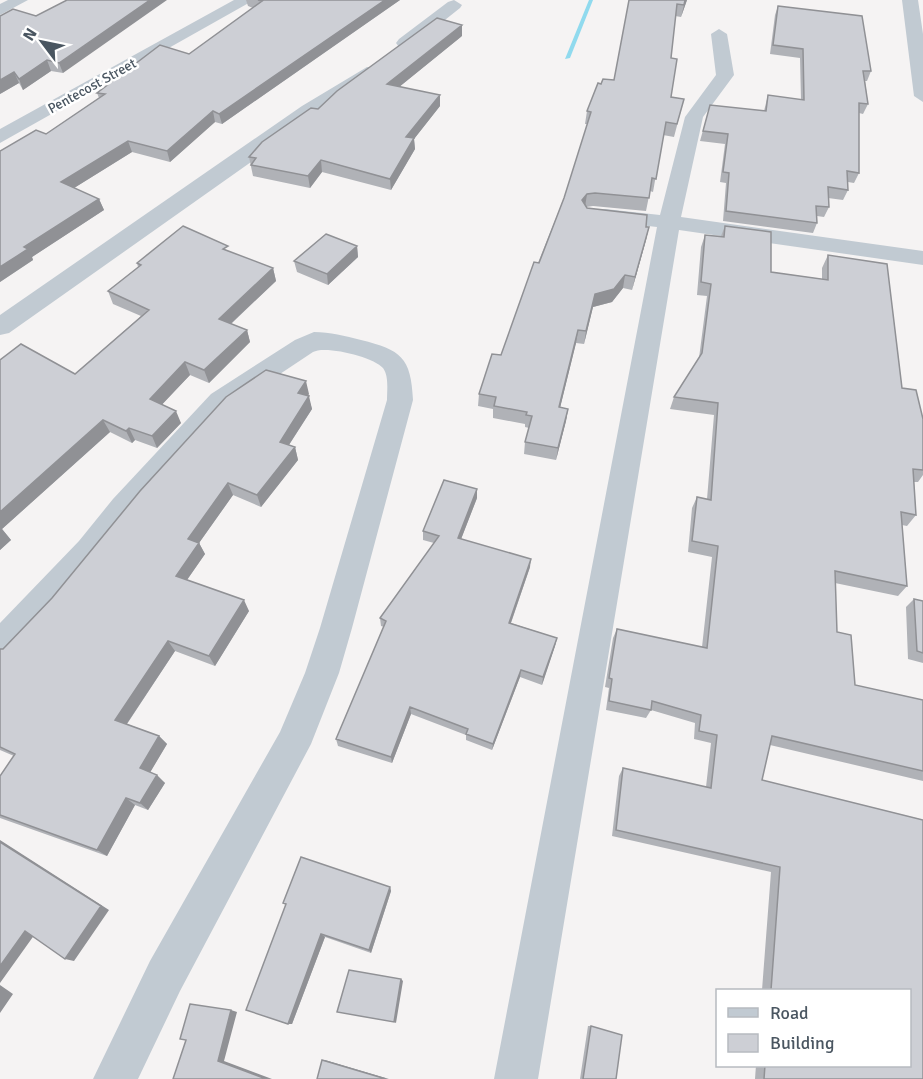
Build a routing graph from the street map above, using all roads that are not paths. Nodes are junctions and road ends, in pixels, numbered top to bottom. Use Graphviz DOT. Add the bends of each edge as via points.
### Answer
graph roads {
  1 [pos="20,0"];
  2 [pos="246,0"];
  3 [pos="910,0"];
  4 [pos="454,5"];
  5 [pos="0,10"];
  6 [pos="719,34"];
  7 [pos="923,96"];
  8 [pos="0,137"];
  9 [pos="593,214"];
  10 [pos="669,222"];
  11 [pos="923,258"];
  12 [pos="0,327"];
  13 [pos="0,646"];
  14 [pos="115,1079"];
  15 [pos="516,1079"];
  1 -- 5 [label="street"];
  2 -- 8 [label="street, Pentecost Street"];
  3 -- 7 [label="street"];
  4 -- 12 [label="street" via="354,82"];
  6 -- 10 [label="street" via="725,75 694,117"];
  9 -- 10 [label="street"];
  10 -- 11 [label="street"];
  10 -- 15 [label="street"];
  13 -- 14 [label="street" via="220,401 315,340 383,354 393,363 399,375 400,400 322,673 293,744 165,976"];
}
